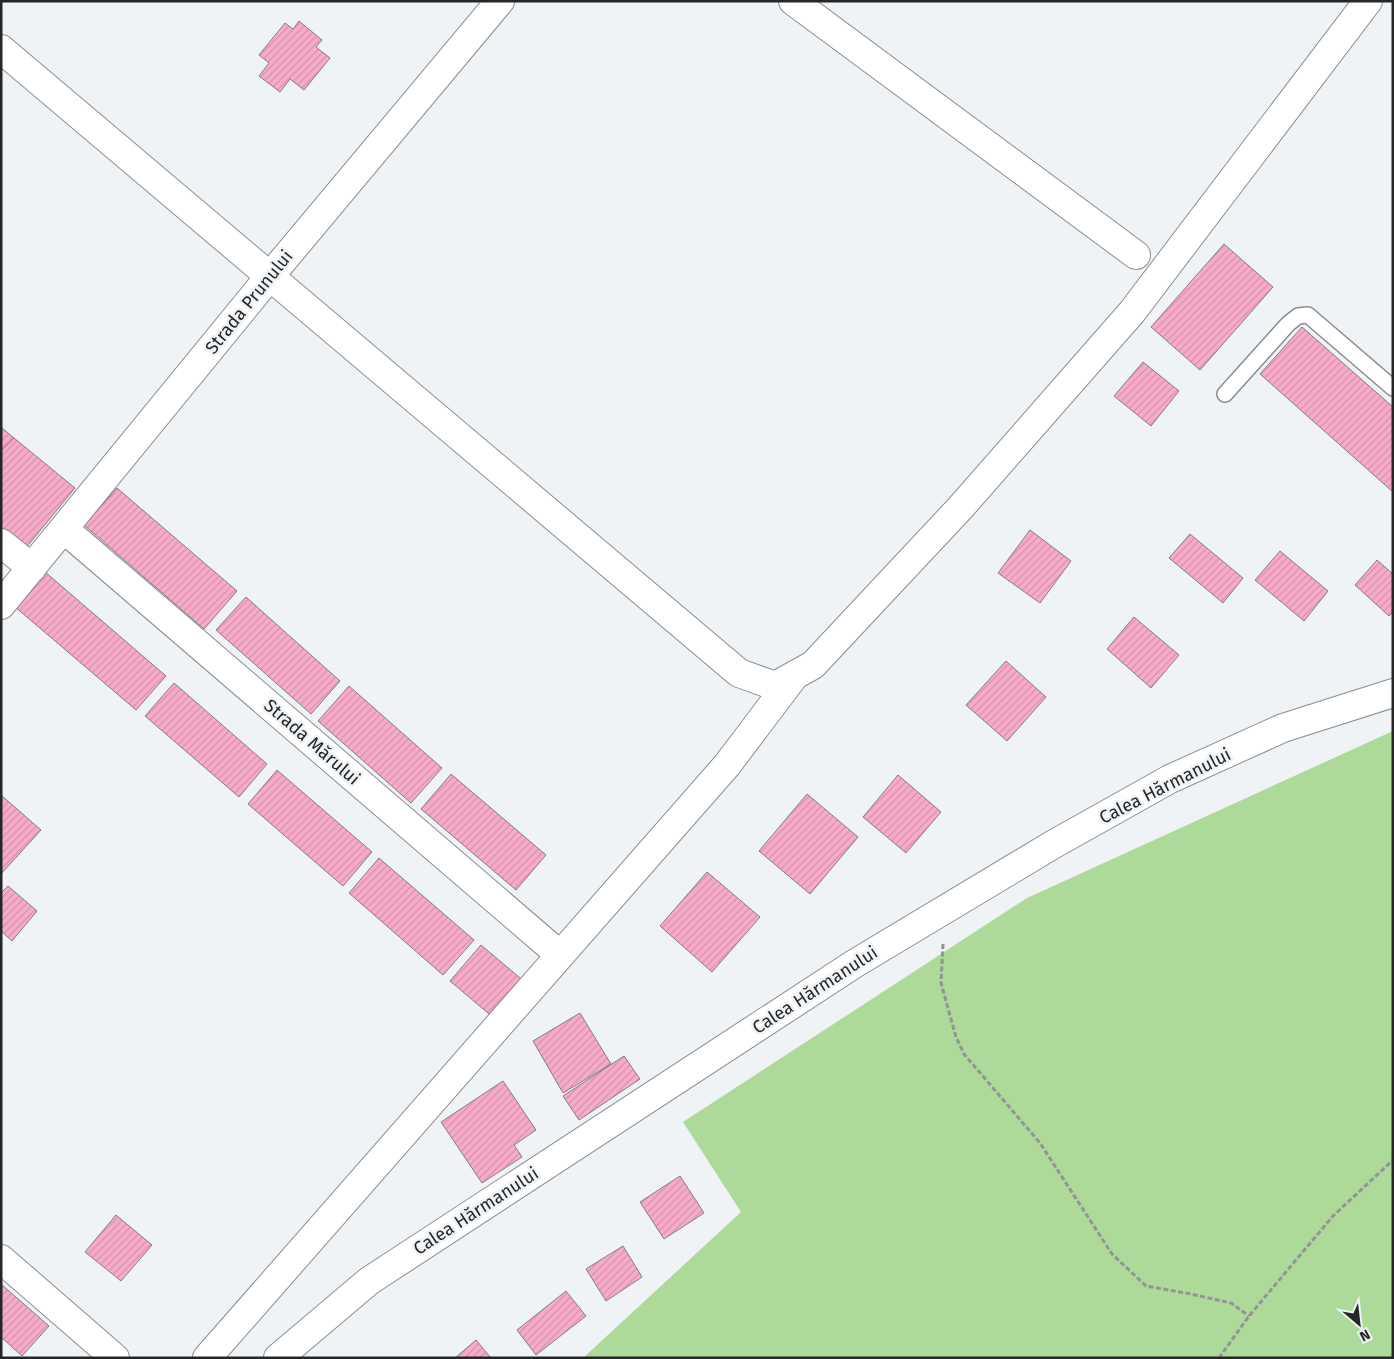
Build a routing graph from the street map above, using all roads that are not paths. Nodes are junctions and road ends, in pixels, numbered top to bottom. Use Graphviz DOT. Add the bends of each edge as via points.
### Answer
graph roads {
  1 [pos="500,1"];
  2 [pos="793,1"];
  3 [pos="1368,1"];
  4 [pos="1,49"];
  5 [pos="1136,255"];
  6 [pos="270,276"];
  7 [pos="1393,388"];
  8 [pos="1225,394"];
  9 [pos="64,529"];
  10 [pos="1,543"];
  11 [pos="32,568"];
  12 [pos="1,606"];
  13 [pos="795,675"];
  14 [pos="1393,693"];
  15 [pos="560,955"];
  16 [pos="1,1259"];
  17 [pos="116,1358"];
  18 [pos="207,1358"];
  19 [pos="278,1358"];
  1 -- 6 [label="street, Strada Prunului"];
  2 -- 5 [label="street"];
  3 -- 13 [label="street" via="1132,312 961,506 813,665"];
  4 -- 6 [label="street"];
  6 -- 9 [label="street, Strada Prunului"];
  6 -- 13 [label="street" via="740,673 775,686"];
  7 -- 8 [label="lane" via="1308,315 1298,316 1288,324"];
  9 -- 11 [label="street, Strada Prunului"];
  9 -- 15 [label="street, Strada Mărului"];
  10 -- 11 [label="street"];
  11 -- 12 [label="street, Strada Prunului"];
  13 -- 15 [label="street" via="726,765"];
  14 -- 19 [label="street, Calea Hărmanului" via="1283,728 1170,779 946,908 854,964 369,1280"];
  15 -- 18 [label="street"];
  16 -- 17 [label="street"];
}
